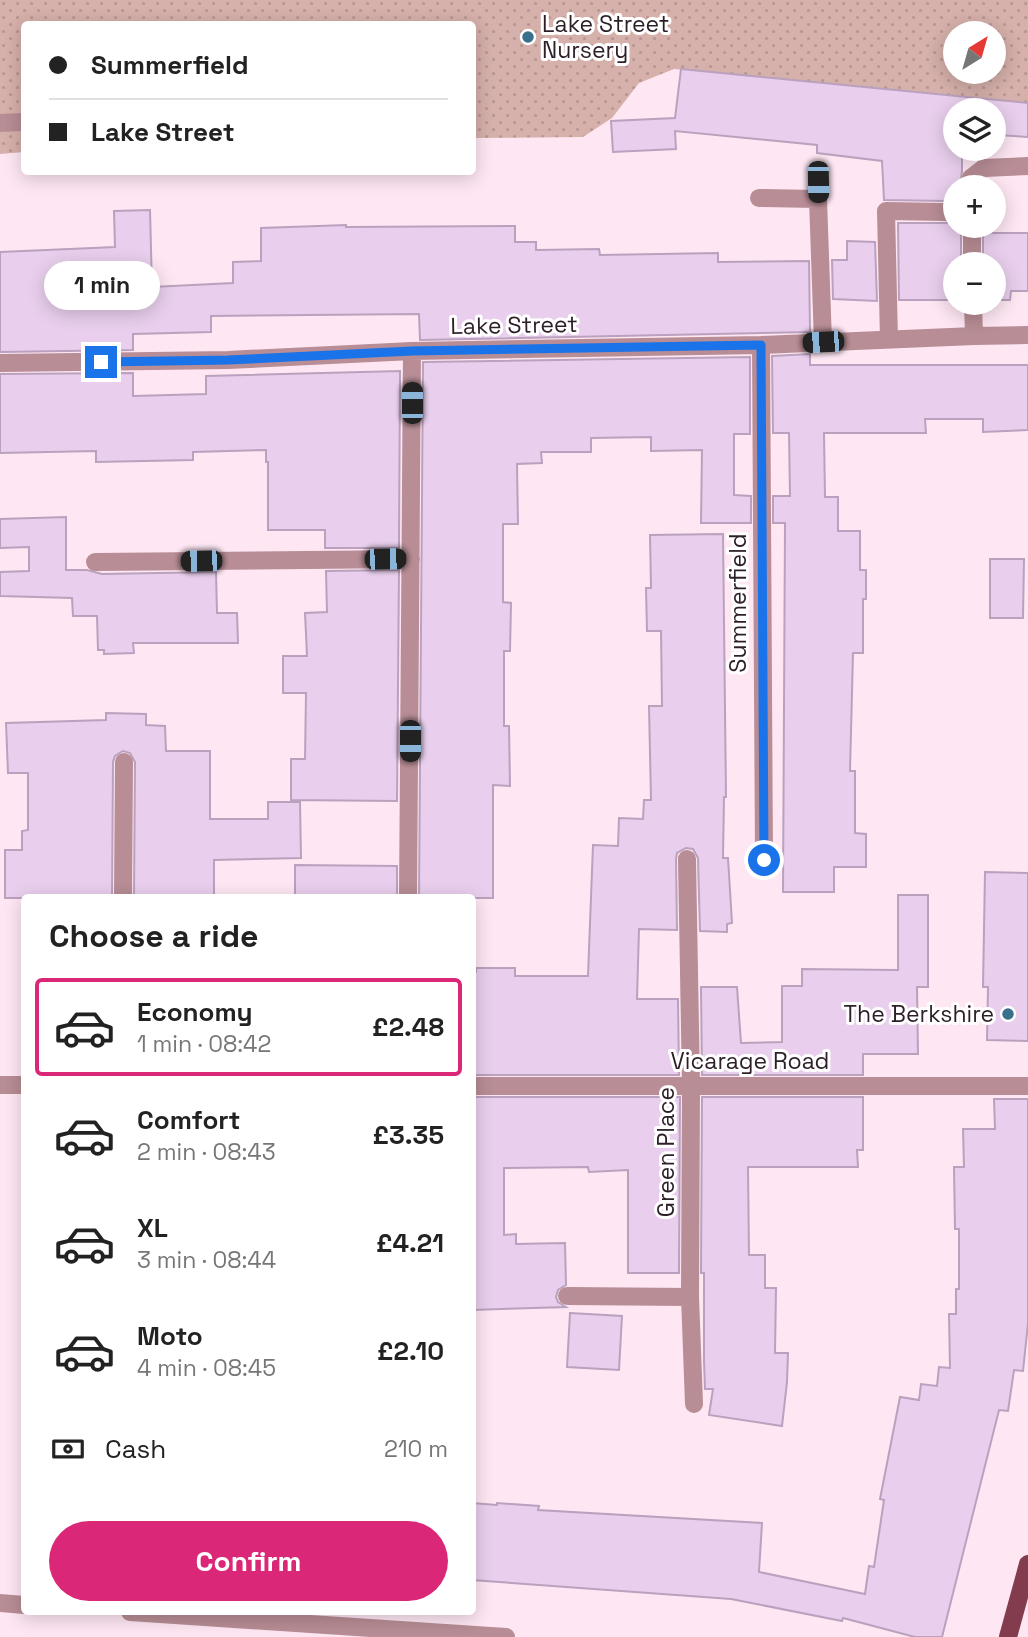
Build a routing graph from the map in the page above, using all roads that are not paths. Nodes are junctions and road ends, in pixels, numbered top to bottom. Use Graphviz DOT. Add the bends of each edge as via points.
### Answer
graph roads {
  1 [pos="21,122"];
  2 [pos="0,123"];
  3 [pos="1028,166"];
  4 [pos="975,175"];
  5 [pos="759,198"];
  6 [pos="943,212"];
  7 [pos="973,315"];
  8 [pos="974,335"];
  9 [pos="1028,335"];
  10 [pos="889,339"];
  11 [pos="823,342"];
  12 [pos="761,345"];
  13 [pos="412,351"];
  14 [pos="0,363"];
  15 [pos="411,559"];
  16 [pos="95,562"];
  17 [pos="124,762"];
  18 [pos="688,859"];
  19 [pos="764,860"];
  20 [pos="123,894"];
  21 [pos="408,894"];
  22 [pos="0,1085"];
  23 [pos="21,1085"];
  24 [pos="476,1086"];
  25 [pos="691,1086"];
  26 [pos="1028,1086"];
  27 [pos="567,1296"];
  28 [pos="690,1297"];
  29 [pos="694,1404"];
  30 [pos="1028,1564"];
  31 [pos="0,1603"];
  32 [pos="21,1605"];
  33 [pos="176,1615"];
  34 [pos="506,1637"];
  35 [pos="1009,1637"];
  1 -- 2 [label="street"];
  3 -- 4 [label="street" via="984,168"];
  5 -- 11 [label="street" via="818,190"];
  6 -- 10 [label="street" via="886,211"];
  7 -- 8 [label="street"];
  8 -- 9 [label="street, Lake Street"];
  8 -- 10 [label="street, Lake Street"];
  10 -- 11 [label="street, Lake Street"];
  11 -- 12 [label="street, Lake Street"];
  12 -- 13 [label="street, Lake Street"];
  12 -- 19 [label="street, Summerfield"];
  13 -- 14 [label="street, Lake Street" via="228,360"];
  13 -- 15 [label="street"];
  15 -- 16 [label="street"];
  15 -- 21 [label="street"];
  17 -- 20 [label="street"];
  18 -- 25 [label="street, Green Place"];
  22 -- 23 [label="street"];
  24 -- 25 [label="street, Vicarage Road"];
  25 -- 26 [label="street, Vicarage Road"];
  25 -- 28 [label="street, Green Place"];
  27 -- 28 [label="street"];
  28 -- 29 [label="street, Green Place"];
  30 -- 35 [label="main road"];
  31 -- 32 [label="street"];
  33 -- 34 [label="street"];
}
